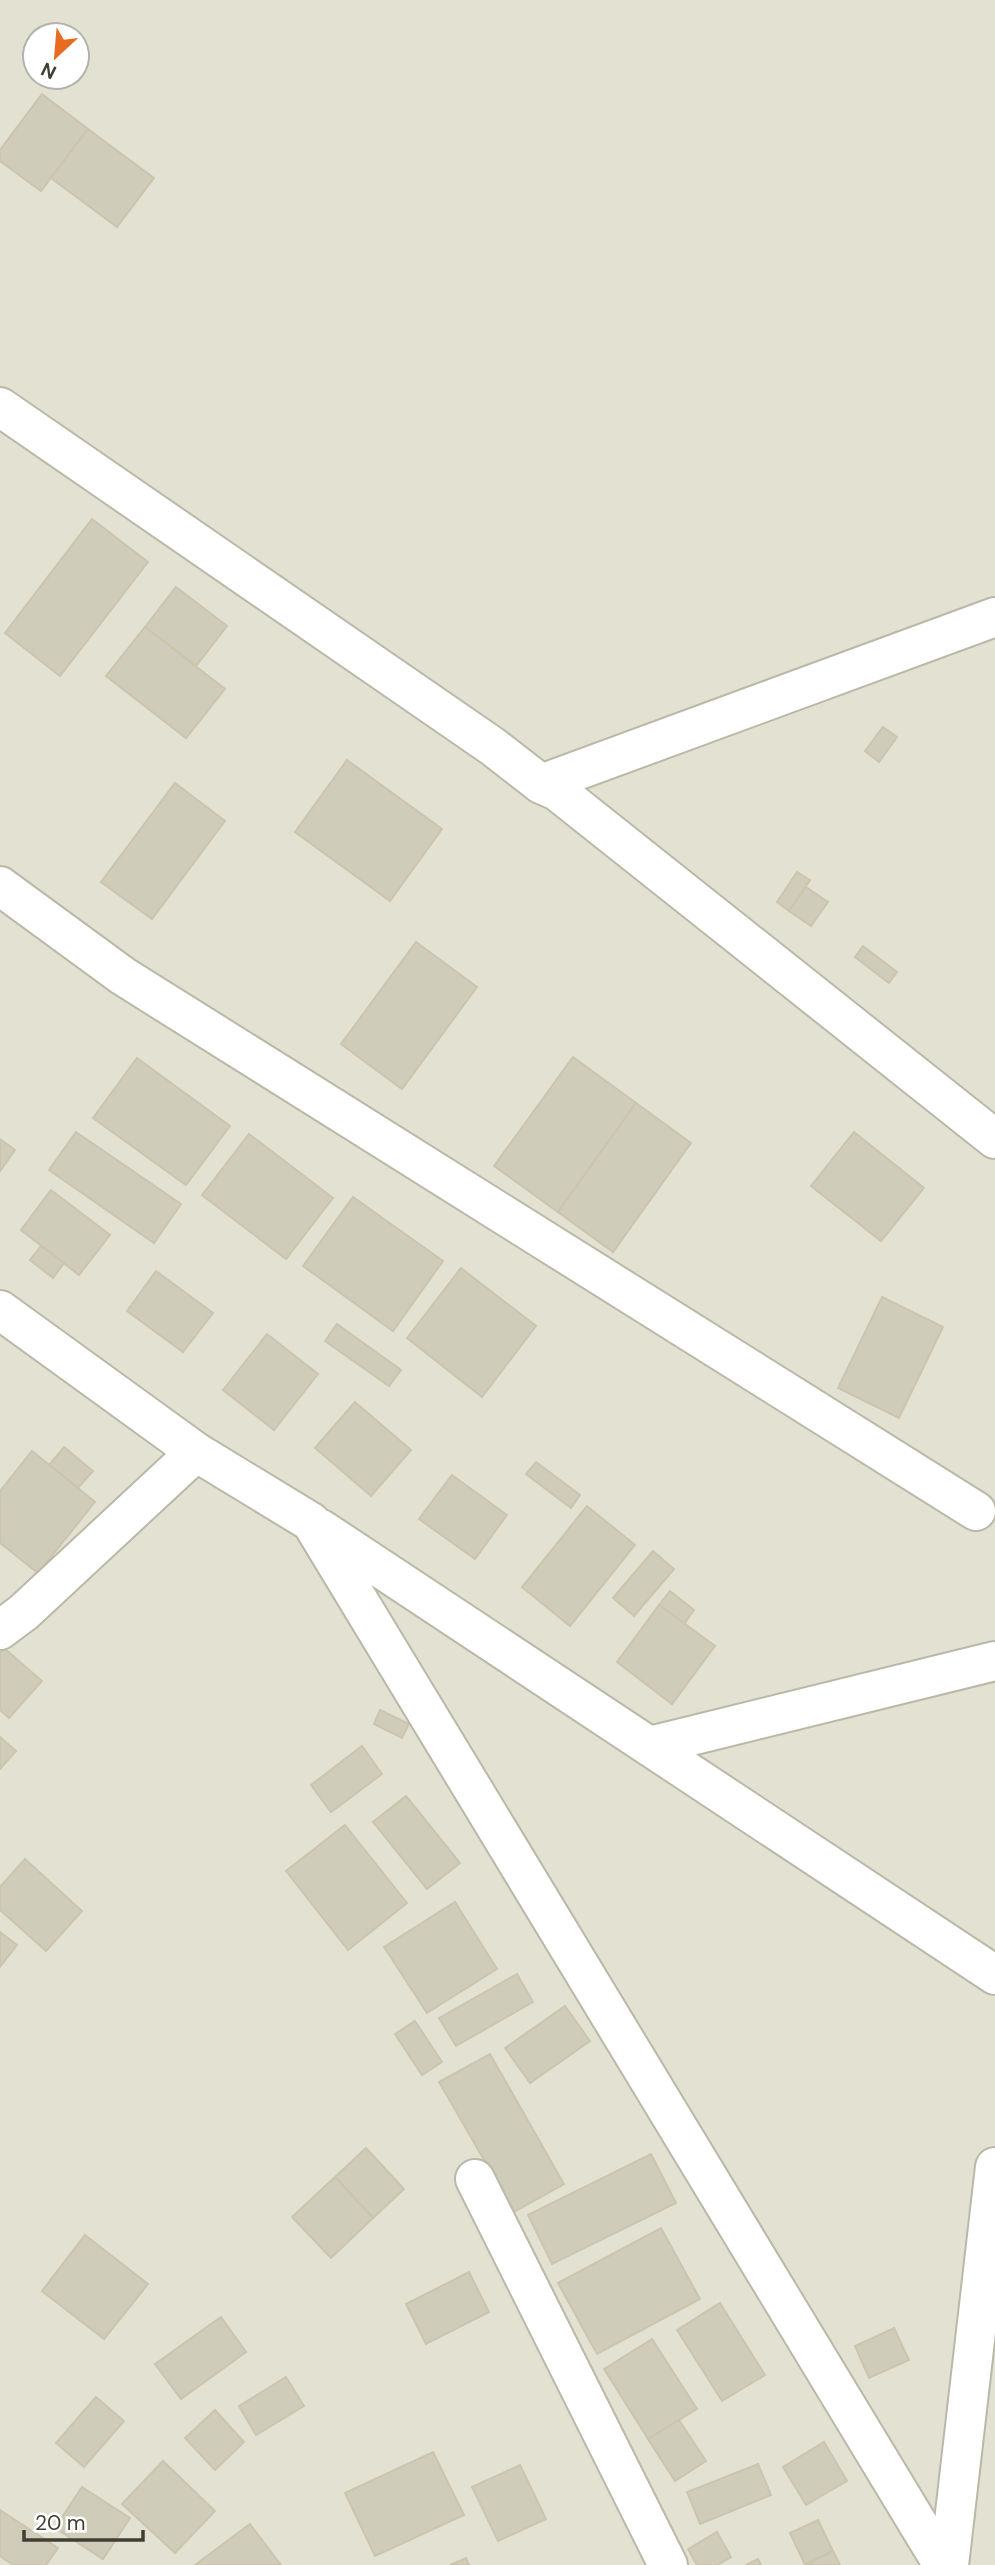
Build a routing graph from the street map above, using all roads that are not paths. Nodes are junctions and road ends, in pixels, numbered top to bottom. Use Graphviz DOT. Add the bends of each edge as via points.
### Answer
graph roads {
  1 [pos="0,407"];
  2 [pos="995,617"];
  3 [pos="541,784"];
  4 [pos="0,886"];
  5 [pos="995,1139"];
  6 [pos="0,1310"];
  7 [pos="196,1452"];
  8 [pos="976,1511"];
  9 [pos="311,1522"];
  10 [pos="0,1630"];
  11 [pos="995,1661"];
  12 [pos="650,1746"];
  13 [pos="995,1975"];
  14 [pos="995,2167"];
  15 [pos="475,2179"];
  16 [pos="668,2565"];
  17 [pos="943,2565"];
  18 [pos="949,2565"];
  1 -- 3 [label="street"];
  2 -- 3 [label="street"];
  3 -- 5 [label="street" via="557,791"];
  4 -- 8 [label="street" via="123,976"];
  6 -- 7 [label="street"];
  7 -- 9 [label="street"];
  7 -- 10 [label="street"];
  9 -- 12 [label="street"];
  9 -- 17 [label="street"];
  11 -- 12 [label="street"];
  12 -- 13 [label="street"];
  14 -- 18 [label="street"];
  15 -- 16 [label="street"];
}
